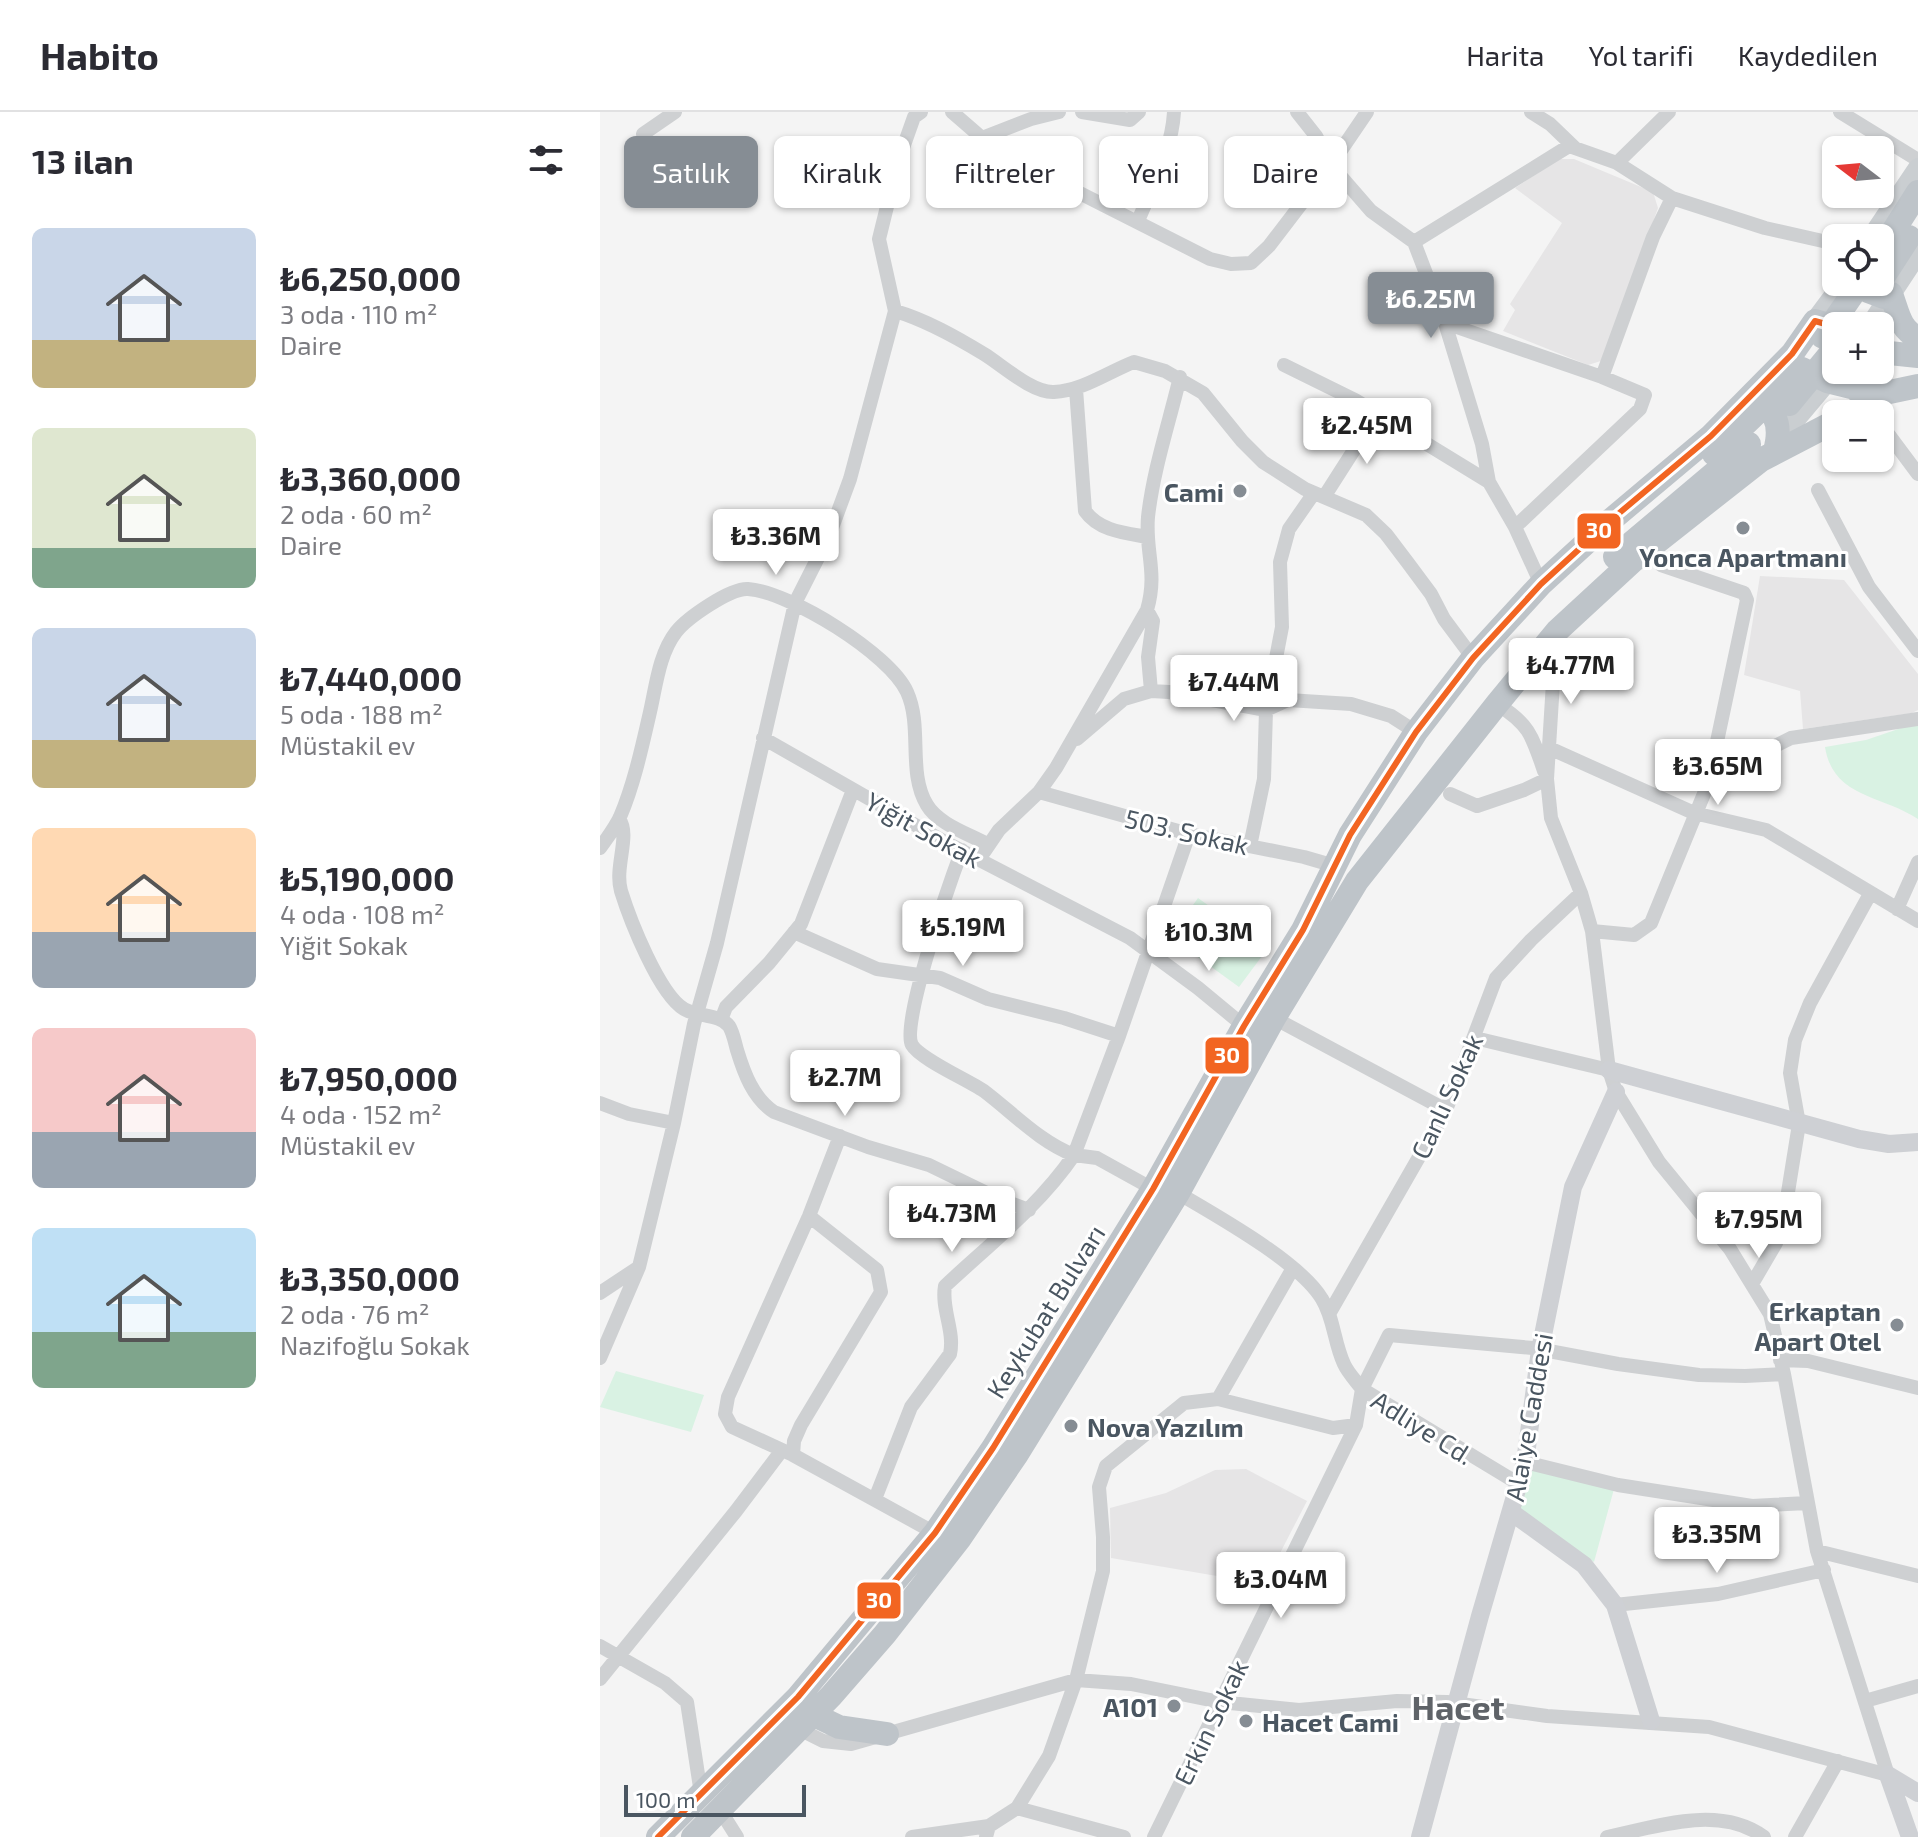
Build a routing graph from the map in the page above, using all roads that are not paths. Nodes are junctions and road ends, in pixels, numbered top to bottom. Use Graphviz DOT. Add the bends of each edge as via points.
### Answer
graph roads {
  1 [pos="675,112"];
  2 [pos="921,112"];
  3 [pos="952,112"];
  4 [pos="1059,112"];
  5 [pos="1082,112"];
  6 [pos="1139,112"];
  7 [pos="1174,112"];
  8 [pos="1297,112"];
  9 [pos="1367,112"];
  10 [pos="1531,112"];
  11 [pos="1669,112"];
  12 [pos="1840,112"];
  13 [pos="995,133"];
  14 [pos="643,134"];
  15 [pos="1316,136"];
  16 [pos="1347,141"];
  17 [pos="1575,148"];
  18 [pos="1918,160"];
  19 [pos="1617,163"];
  20 [pos="1918,168"];
  21 [pos="1347,183"];
  22 [pos="1918,192"];
  23 [pos="1672,198"];
  24 [pos="1298,208"];
  25 [pos="1138,221"];
  26 [pos="1918,223"];
  27 [pos="1880,224"];
  28 [pos="1894,230"];
  29 [pos="1822,241"];
  30 [pos="1414,242"];
  31 [pos="1918,253"];
  32 [pos="1894,267"];
  33 [pos="1894,276"];
  34 [pos="1852,296"];
  35 [pos="1876,296"];
  36 [pos="1888,296"];
  37 [pos="895,311"];
  38 [pos="1863,312"];
  39 [pos="1445,323"];
  40 [pos="1822,328"];
  41 [pos="1918,338"];
  42 [pos="1894,353"];
  43 [pos="1792,354"];
  44 [pos="1918,356"];
  45 [pos="1822,364"];
  46 [pos="1284,365"];
  47 [pos="1822,375"];
  48 [pos="1180,377"];
  49 [pos="1602,377"];
  50 [pos="1825,384"];
  51 [pos="1853,384"];
  52 [pos="1918,386"];
  53 [pos="1076,389"];
  54 [pos="1880,394"];
  55 [pos="1871,400"];
  56 [pos="1745,401"];
  57 [pos="1377,414"];
  58 [pos="1822,427"];
  59 [pos="1894,442"];
  60 [pos="1769,451"];
  61 [pos="1918,474"];
  62 [pos="1489,482"];
  63 [pos="1818,490"];
  64 [pos="1319,495"];
  65 [pos="1648,517"];
  66 [pos="1515,527"];
  67 [pos="1148,537"];
  68 [pos="1661,565"];
  69 [pos="1541,584"];
  70 [pos="795,603"];
  71 [pos="1147,610"];
  72 [pos="1557,631"];
  73 [pos="1918,651"];
  74 [pos="1473,658"];
  75 [pos="1151,691"];
  76 [pos="1497,704"];
  77 [pos="1266,710"];
  78 [pos="1918,719"];
  79 [pos="1416,732"];
  80 [pos="763,738"];
  81 [pos="1073,739"];
  82 [pos="1549,748"];
  83 [pos="1547,779"];
  84 [pos="1708,784"];
  85 [pos="853,790"];
  86 [pos="1039,792"];
  87 [pos="1450,794"];
  88 [pos="1694,813"];
  89 [pos="619,819"];
  90 [pos="1189,834"];
  91 [pos="987,844"];
  92 [pos="1250,846"];
  93 [pos="600,848"];
  94 [pos="962,850"];
  95 [pos="981,860"];
  96 [pos="1918,862"];
  97 [pos="1335,866"];
  98 [pos="1357,881"];
  99 [pos="1581,893"];
  100 [pos="1870,894"];
  101 [pos="1897,909"];
  102 [pos="1918,921"];
  103 [pos="1303,930"];
  104 [pos="1592,931"];
  105 [pos="794,932"];
  106 [pos="1149,951"];
  107 [pos="922,976"];
  108 [pos="697,1015"];
  109 [pos="1274,1018"];
  110 [pos="721,1020"];
  111 [pos="1244,1026"];
  112 [pos="1119,1036"];
  113 [pos="1475,1038"];
  114 [pos="1609,1070"];
  115 [pos="1616,1092"];
  116 [pos="600,1103"];
  117 [pos="1446,1110"];
  118 [pos="674,1123"];
  119 [pos="1799,1124"];
  120 [pos="840,1136"];
  121 [pos="1918,1142"];
  122 [pos="1074,1155"];
  123 [pos="1153,1189"];
  124 [pos="1178,1193"];
  125 [pos="1029,1210"];
  126 [pos="809,1216"];
  127 [pos="639,1267"];
  128 [pos="1293,1268"];
  129 [pos="1752,1284"];
  130 [pos="600,1293"];
  131 [pos="1329,1314"];
  132 [pos="1540,1350"];
  133 [pos="600,1358"];
  134 [pos="1782,1367"];
  135 [pos="1918,1388"];
  136 [pos="1362,1389"];
  137 [pos="1218,1399"];
  138 [pos="1356,1425"];
  139 [pos="788,1452"];
  140 [pos="1525,1462"];
  141 [pos="1519,1484"];
  142 [pos="875,1499"];
  143 [pos="1807,1503"];
  144 [pos="1511,1512"];
  145 [pos="935,1533"];
  146 [pos="1817,1551"];
  147 [pos="1824,1570"];
  148 [pos="1917,1575"];
  149 [pos="1615,1605"];
  150 [pos="600,1646"];
  151 [pos="617,1657"];
  152 [pos="600,1679"];
  153 [pos="1076,1680"];
  154 [pos="1918,1686"];
  155 [pos="1865,1701"];
  156 [pos="1220,1702"];
  157 [pos="1457,1705"];
  158 [pos="798,1714"];
  159 [pos="1651,1721"];
  160 [pos="887,1734"];
  161 [pos="1838,1761"];
  162 [pos="1888,1775"];
  163 [pos="1918,1780"];
  164 [pos="1918,1793"];
  165 [pos="710,1802"];
  166 [pos="1017,1808"];
  167 [pos="1900,1809"];
  168 [pos="988,1832"];
  169 [pos="658,1837"];
  170 [pos="693,1837"];
  171 [pos="737,1837"];
  172 [pos="912,1837"];
  173 [pos="1124,1837"];
  174 [pos="1154,1837"];
  175 [pos="1420,1837"];
  176 [pos="1607,1837"];
  177 [pos="1764,1837"];
  178 [pos="1795,1837"];
  179 [pos="1910,1837"];
  1 -- 14 [label="street"];
  2 -- 37 [label="street" via="914,117 898,162 879,239"];
  3 -- 13 [label="street" via="982,138"];
  4 -- 13 [label="street"];
  5 -- 6 [label="street" via="1130,120"];
  7 -- 25 [label="street" via="1160,169"];
  8 -- 15 [label="street"];
  9 -- 16 [label="street"];
  10 -- 17 [label="street"];
  11 -- 19 [label="street"];
  12 -- 18 [label="street"];
  13 -- 25 [label="street" via="1011,162"];
  17 -- 19 [label="street"];
  17 -- 30 [label="street" via="1569,146"];
  19 -- 23 [label="street"];
  20 -- 27 [label="main road"];
  21 -- 30 [label="street" via="1371,211"];
  22 -- 28 [label="highway"];
  23 -- 29 [label="street"];
  23 -- 49 [label="street"];
  24 -- 25 [label="street" via="1251,263 1210,259"];
  26 -- 32 [label="highway"];
  30 -- 39 [label="street"];
  31 -- 33 [label="main road"];
  34 -- 65 [label="highway" via="1771,399"];
  35 -- 38 [label="highway"];
  36 -- 41 [label="highway" via="1900,322"];
  37 -- 53 [label="street" via="959,340 1050,393"];
  37 -- 70 [label="street" via="850,479"];
  39 -- 49 [label="street"];
  39 -- 62 [label="street"];
  40 -- 43 [label="highway"];
  42 -- 44 [label="highway"];
  43 -- 47 [label="highway" via="1805,372"];
  43 -- 56 [label="highway"];
  45 -- 65 [label="highway" via="1751,443 1719,471"];
  46 -- 57 [label="street"];
  48 -- 53 [label="street" via="1134,362"];
  48 -- 64 [label="street" via="1203,393 1263,462"];
  48 -- 67 [label="street" via="1150,505"];
  49 -- 66 [label="street" via="1645,395 1640,409"];
  50 -- 60 [label="main road"];
  51 -- 54 [label="highway"];
  52 -- 54 [label="highway"];
  53 -- 67 [label="street" via="1085,511 1102,526"];
  54 -- 55 [label="highway"];
  56 -- 60 [label="highway" via="1772,411 1779,427"];
  56 -- 69 [label="highway"];
  57 -- 62 [label="street"];
  57 -- 64 [label="street"];
  58 -- 60 [label="highway, Keykubat Bulvarı"];
  59 -- 61 [label="street"];
  60 -- 72 [label="highway, Keykubat Bulvarı" via="1634,560"];
  62 -- 66 [label="street"];
  63 -- 73 [label="street" via="1869,587"];
  64 -- 74 [label="street" via="1366,515 1386,534"];
  64 -- 77 [label="street" via="1289,529 1280,562 1282,627"];
  65 -- 98 [label="highway" via="1499,675 1420,782"];
  65 -- 103 [label="highway" via="1585,559 1498,647 1441,719"];
  66 -- 69 [label="street"];
  67 -- 71 [label="street" via="1153,582"];
  68 -- 84 [label="street" via="1744,593 1747,600"];
  69 -- 74 [label="highway"];
  70 -- 80 [label="street"];
  70 -- 89 [label="street" via="739,590 675,633 661,664"];
  70 -- 91 [label="street" via="869,649 897,675 913,705 925,803 937,817"];
  71 -- 75 [label="street" via="1153,621"];
  71 -- 81 [label="street"];
  72 -- 76 [label="highway, Keykubat Bulvarı"];
  72 -- 82 [label="street"];
  74 -- 79 [label="highway"];
  75 -- 77 [label="street"];
  75 -- 81 [label="street" via="1124,699 1081,738"];
  76 -- 83 [label="street" via="1519,719 1534,740"];
  76 -- 98 [label="highway, Keykubat Bulvarı"];
  77 -- 79 [label="street" via="1288,700 1351,704 1391,716"];
  77 -- 92 [label="street" via="1264,779"];
  78 -- 84 [label="street" via="1791,738"];
  79 -- 97 [label="highway"];
  80 -- 85 [label="street, Yiğit Sokak"];
  80 -- 108 [label="street"];
  81 -- 86 [label="street"];
  82 -- 83 [label="street"];
  82 -- 88 [label="street"];
  83 -- 87 [label="street" via="1477,806"];
  83 -- 99 [label="street" via="1551,818"];
  84 -- 88 [label="street"];
  85 -- 94 [label="street, Yiğit Sokak"];
  85 -- 105 [label="street"];
  86 -- 90 [label="street, 503. Sokak"];
  86 -- 91 [label="street"];
  88 -- 100 [label="street" via="1766,830"];
  88 -- 104 [label="street" via="1651,923 1634,935"];
  89 -- 93 [label="street"];
  89 -- 108 [label="street" via="625,833 619,881 634,926 665,991"];
  90 -- 92 [label="street, 503. Sokak"];
  90 -- 106 [label="street"];
  91 -- 95 [label="street"];
  92 -- 97 [label="street, 503. Sokak"];
  94 -- 95 [label="street, Yiğit Sokak"];
  94 -- 107 [label="street"];
  95 -- 106 [label="street, Yiğit Sokak"];
  96 -- 101 [label="street"];
  97 -- 103 [label="highway"];
  98 -- 109 [label="highway, Keykubat Bulvarı"];
  99 -- 104 [label="street"];
  99 -- 113 [label="street, Canlı Sokak" via="1496,978"];
  100 -- 101 [label="street"];
  100 -- 119 [label="street" via="1795,1040 1790,1073"];
  101 -- 102 [label="street"];
  103 -- 111 [label="highway, Keykubat Bulvarı"];
  104 -- 114 [label="street"];
  105 -- 107 [label="street" via="877,969"];
  105 -- 110 [label="street" via="726,1007"];
  106 -- 111 [label="street, Yiğit Sokak"];
  106 -- 112 [label="street"];
  107 -- 112 [label="street"];
  107 -- 122 [label="street" via="909,1029 915,1050 967,1079 1051,1144"];
  108 -- 110 [label="street"];
  108 -- 118 [label="street"];
  109 -- 117 [label="street"];
  109 -- 124 [label="highway, Keykubat Bulvarı"];
  110 -- 120 [label="street" via="729,1026 742,1067 763,1105"];
  111 -- 123 [label="highway, Keykubat Bulvarı"];
  112 -- 122 [label="street"];
  113 -- 114 [label="street"];
  113 -- 117 [label="street, Canlı Sokak"];
  114 -- 115 [label="street"];
  114 -- 119 [label="street"];
  115 -- 129 [label="street" via="1659,1162"];
  115 -- 132 [label="street, Alaiye Caddesi" via="1573,1187"];
  116 -- 118 [label="street"];
  117 -- 131 [label="street, Canlı Sokak"];
  118 -- 127 [label="street"];
  119 -- 121 [label="street" via="1889,1144"];
  119 -- 129 [label="street" via="1784,1217"];
  120 -- 125 [label="street" via="929,1165"];
  120 -- 126 [label="street"];
  122 -- 123 [label="street" via="1097,1158"];
  122 -- 125 [label="street"];
  123 -- 145 [label="highway, Keykubat Bulvarı"];
  124 -- 128 [label="street, Adliye Cd."];
  124 -- 158 [label="highway, Keykubat Bulvarı" via="960,1538 885,1634"];
  125 -- 142 [label="street" via="945,1286 950,1354 911,1407"];
  126 -- 139 [label="street" via="725,1414 732,1427"];
  126 -- 139 [label="street" via="877,1270 881,1292"];
  127 -- 130 [label="street"];
  127 -- 133 [label="street"];
  128 -- 131 [label="street, Adliye Cd." via="1322,1297"];
  128 -- 137 [label="street"];
  129 -- 134 [label="street" via="1770,1314"];
  131 -- 136 [label="street, Adliye Cd." via="1344,1366"];
  132 -- 134 [label="street" via="1699,1375 1745,1376"];
  132 -- 136 [label="street, Erkin Sokak" via="1389,1335"];
  132 -- 140 [label="street, Alaiye Caddesi"];
  134 -- 135 [label="street" via="1808,1361"];
  134 -- 143 [label="street"];
  136 -- 138 [label="street, Erkin Sokak"];
  136 -- 141 [label="street, Adliye Cd."];
  137 -- 138 [label="street" via="1333,1428"];
  137 -- 153 [label="street" via="1184,1403 1106,1466 1099,1487 1103,1571"];
  138 -- 156 [label="street, Erkin Sokak"];
  139 -- 142 [label="street"];
  139 -- 151 [label="street"];
  140 -- 141 [label="street, Alaiye Caddesi"];
  140 -- 143 [label="street" via="1618,1485 1752,1506"];
  141 -- 144 [label="street, Alaiye Caddesi"];
  142 -- 145 [label="street"];
  143 -- 146 [label="street"];
  144 -- 149 [label="street" via="1584,1565"];
  144 -- 157 [label="street, Alaiye Caddesi"];
  145 -- 158 [label="highway, Keykubat Bulvarı"];
  146 -- 147 [label="street"];
  146 -- 148 [label="street"];
  147 -- 149 [label="street" via="1718,1594"];
  147 -- 155 [label="street"];
  149 -- 159 [label="street"];
  150 -- 151 [label="street"];
  151 -- 152 [label="street"];
  151 -- 165 [label="street" via="665,1683 687,1702"];
  153 -- 156 [label="street" via="1131,1684"];
  153 -- 160 [label="street"];
  153 -- 166 [label="street" via="1049,1756"];
  154 -- 155 [label="street"];
  155 -- 162 [label="street"];
  156 -- 157 [label="street" via="1299,1710 1397,1701"];
  156 -- 174 [label="street, Erkin Sokak"];
  157 -- 159 [label="street"];
  157 -- 175 [label="street, Alaiye Caddesi"];
  158 -- 160 [label="highway"];
  158 -- 165 [label="highway, Keykubat Bulvarı"];
  159 -- 161 [label="street" via="1709,1727"];
  161 -- 162 [label="street"];
  161 -- 178 [label="street"];
  162 -- 163 [label="street"];
  162 -- 164 [label="street"];
  162 -- 167 [label="street"];
  164 -- 167 [label="street"];
  165 -- 169 [label="highway, Keykubat Bulvarı"];
  165 -- 170 [label="highway, Keykubat Bulvarı"];
  165 -- 171 [label="street"];
  166 -- 168 [label="street"];
  166 -- 173 [label="street"];
  167 -- 179 [label="street"];
  168 -- 172 [label="street"];
  176 -- 177 [label="street" via="1704,1818 1753,1829"];
}
